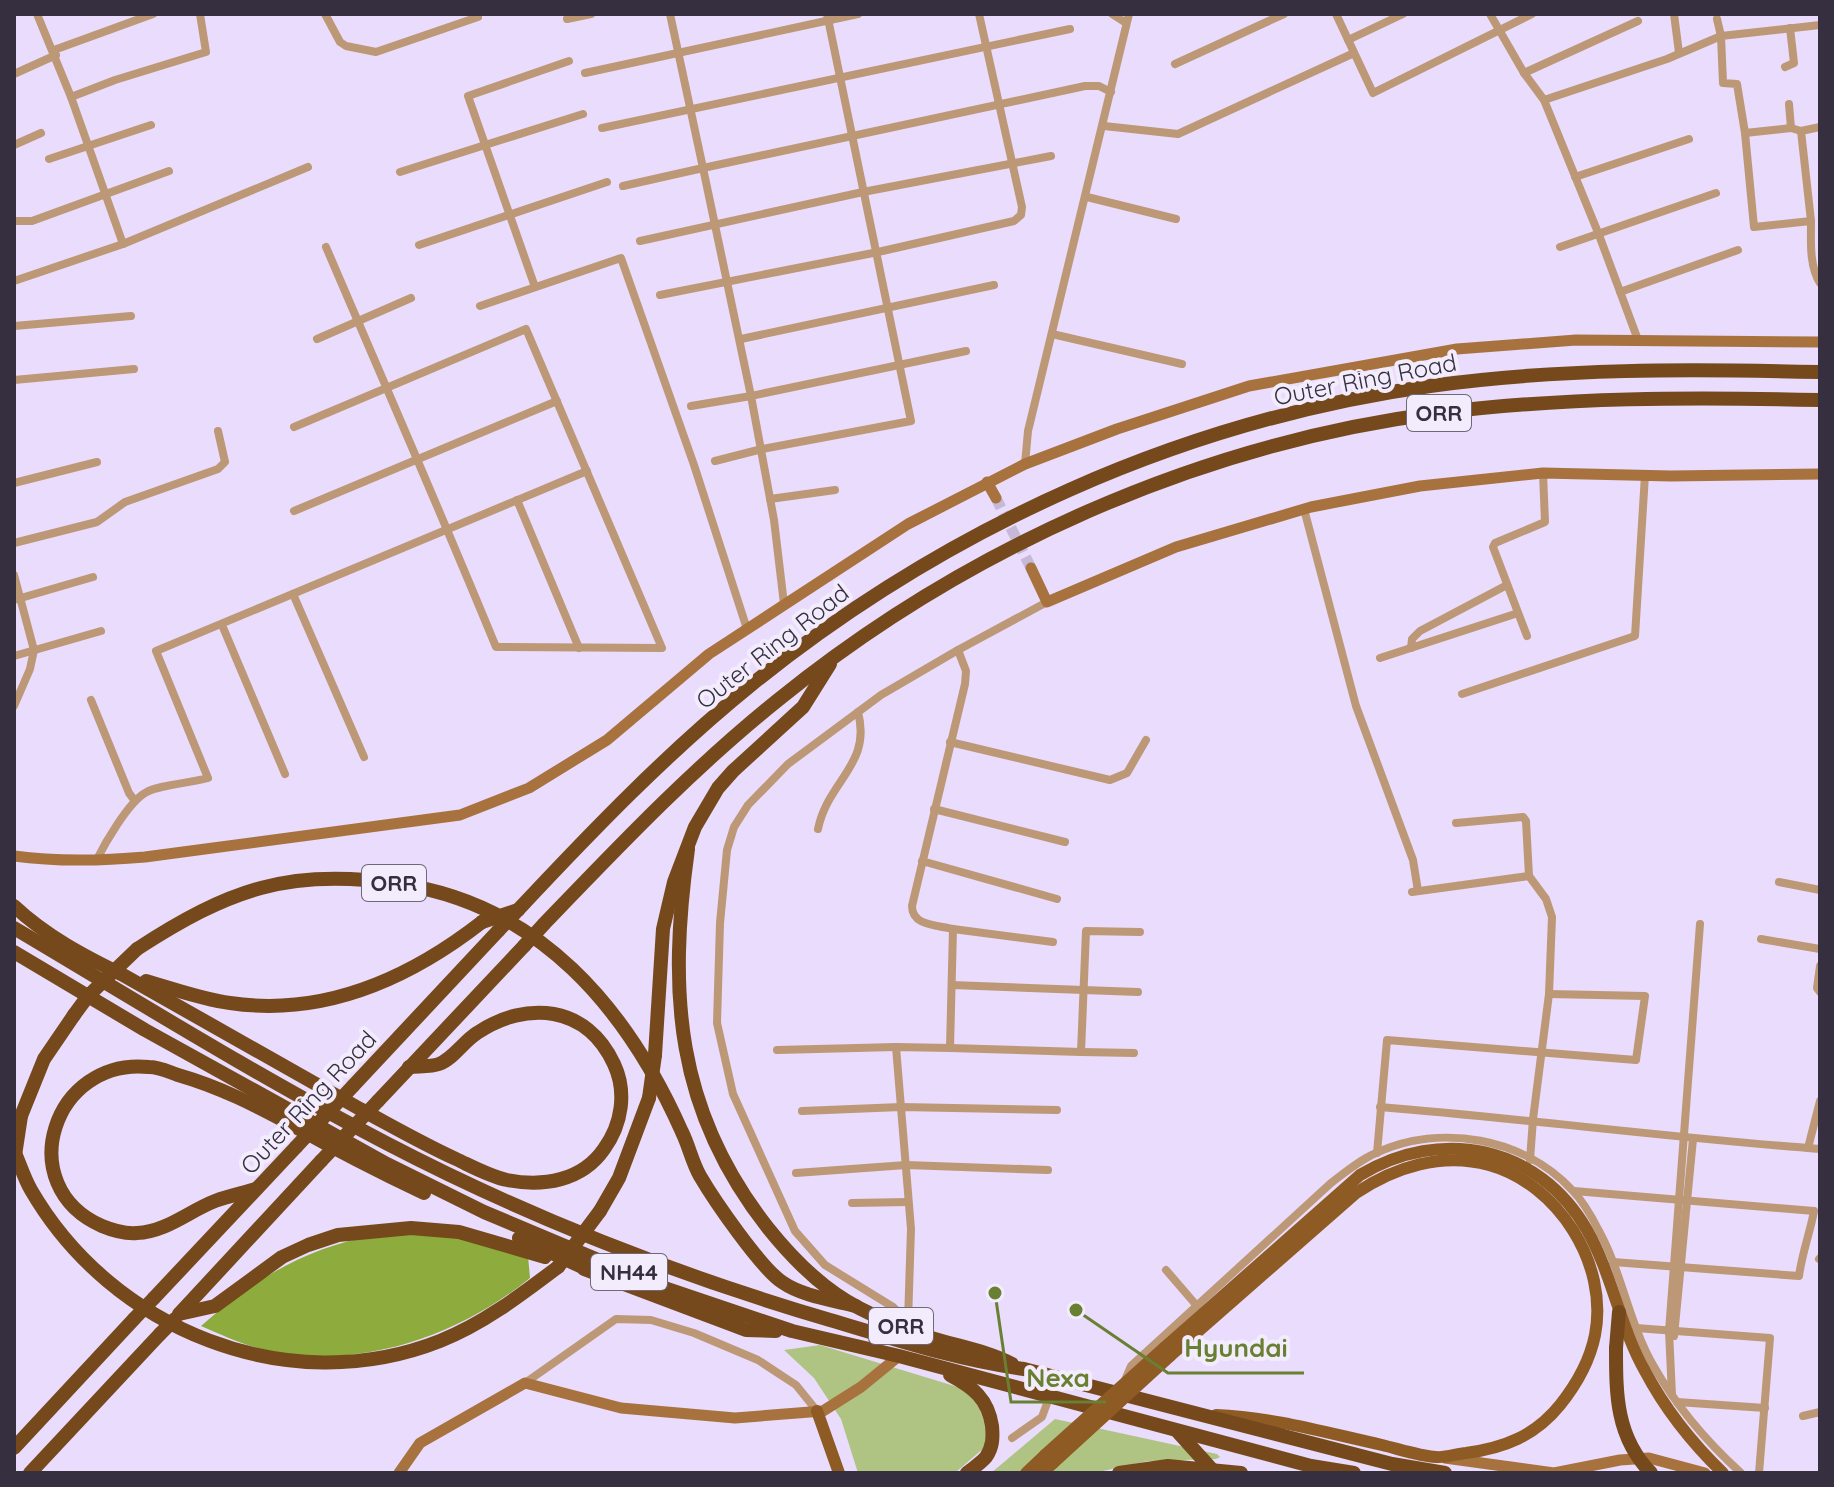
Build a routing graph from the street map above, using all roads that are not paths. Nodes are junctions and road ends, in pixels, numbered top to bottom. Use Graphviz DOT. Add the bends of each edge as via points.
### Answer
graph roads {
  1 [pos="37,14"];
  2 [pos="153,14"];
  3 [pos="200,14"];
  4 [pos="325,14"];
  5 [pos="591,14"];
  6 [pos="670,14"];
  7 [pos="858,14"];
  8 [pos="979,14"];
  9 [pos="1112,14"];
  10 [pos="1284,14"];
  11 [pos="1336,14"];
  12 [pos="1403,14"];
  13 [pos="1490,14"];
  14 [pos="1532,14"];
  15 [pos="1674,14"];
  16 [pos="478,17"];
  17 [pos="827,17"];
  18 [pos="567,19"];
  19 [pos="1128,19"];
  20 [pos="1717,19"];
  21 [pos="1638,21"];
  22 [pos="1820,25"];
  23 [pos="1790,28"];
  24 [pos="1070,29"];
  25 [pos="1499,31"];
  26 [pos="1721,36"];
  27 [pos="1348,40"];
  28 [pos="987,47"];
  29 [pos="55,53"];
  30 [pos="1354,53"];
  31 [pos="1679,53"];
  32 [pos="678,54"];
  33 [pos="569,61"];
  34 [pos="1175,64"];
  35 [pos="1785,67"];
  36 [pos="585,73"];
  37 [pos="1524,73"];
  38 [pos="14,74"];
  39 [pos="840,77"];
  40 [pos="1111,92"];
  41 [pos="71,97"];
  42 [pos="1544,100"];
  43 [pos="1789,104"];
  44 [pos="1001,105"];
  45 [pos="690,111"];
  46 [pos="583,114"];
  47 [pos="151,125"];
  48 [pos="1104,126"];
  49 [pos="1820,127"];
  50 [pos="602,128"];
  51 [pos="1791,128"];
  52 [pos="1801,131"];
  53 [pos="41,133"];
  54 [pos="1745,133"];
  55 [pos="852,138"];
  56 [pos="1689,139"];
  57 [pos="14,145"];
  58 [pos="89,145"];
  59 [pos="486,145"];
  60 [pos="1051,156"];
  61 [pos="49,159"];
  62 [pos="1012,162"];
  63 [pos="308,167"];
  64 [pos="703,168"];
  65 [pos="169,171"];
  66 [pos="400,172"];
  67 [pos="1575,177"];
  68 [pos="607,182"];
  69 [pos="623,186"];
  70 [pos="1820,191"];
  71 [pos="107,192"];
  72 [pos="863,192"];
  73 [pos="1716,193"];
  74 [pos="1808,193"];
  75 [pos="1087,197"];
  76 [pos="510,215"];
  77 [pos="1176,219"];
  78 [pos="14,221"];
  79 [pos="1811,221"];
  80 [pos="715,224"];
  81 [pos="1599,235"];
  82 [pos="640,241"];
  83 [pos="123,244"];
  84 [pos="419,245"];
  85 [pos="326,247"];
  86 [pos="1560,247"];
  87 [pos="1738,250"];
  88 [pos="1816,251"];
  89 [pos="878,252"];
  90 [pos="14,281"];
  91 [pos="726,281"];
  92 [pos="1820,283"];
  93 [pos="994,285"];
  94 [pos="535,287"];
  95 [pos="1620,292"];
  96 [pos="660,295"];
  97 [pos="411,298"];
  98 [pos="480,306"];
  99 [pos="889,308"];
  100 [pos="131,316"];
  101 [pos="358,322"];
  102 [pos="14,326"];
  103 [pos="1052,334"];
  104 [pos="317,339"];
  105 [pos="741,339"];
  106 [pos="1638,340"];
  107 [pos="1820,342"];
  108 [pos="966,351"];
  109 [pos="1182,364"];
  110 [pos="899,365"];
  111 [pos="134,369"];
  112 [pos="1820,372"];
  113 [pos="14,380"];
  114 [pos="387,388"];
  115 [pos="751,396"];
  116 [pos="1820,400"];
  117 [pos="557,401"];
  118 [pos="691,406"];
  119 [pos="294,427"];
  120 [pos="218,431"];
  121 [pos="762,449"];
  122 [pos="417,459"];
  123 [pos="715,461"];
  124 [pos="97,462"];
  125 [pos="1025,464"];
  126 [pos="587,471"];
  127 [pos="1543,473"];
  128 [pos="1820,474"];
  129 [pos="1645,475"];
  130 [pos="987,482"];
  131 [pos="14,483"];
  132 [pos="835,490"];
  133 [pos="996,498"];
  134 [pos="770,499"];
  135 [pos="517,500"];
  136 [pos="1304,509"];
  137 [pos="294,511"];
  138 [pos="447,529"];
  139 [pos="14,543"];
  140 [pos="1031,568"];
  141 [pos="14,575"];
  142 [pos="93,577"];
  143 [pos="1507,585"];
  144 [pos="293,594"];
  145 [pos="17,599"];
  146 [pos="1047,602"];
  147 [pos="784,604"];
  148 [pos="1518,613"];
  149 [pos="222,625"];
  150 [pos="747,629"];
  151 [pos="101,631"];
  152 [pos="1527,636"];
  153 [pos="579,648"];
  154 [pos="1411,648"];
  155 [pos="34,650"];
  156 [pos="958,650"];
  157 [pos="837,655"];
  158 [pos="14,656"];
  159 [pos="1380,658"];
  160 [pos="1462,694"];
  161 [pos="91,700"];
  162 [pos="15,704"];
  163 [pos="858,712"];
  164 [pos="1146,740"];
  165 [pos="950,742"];
  166 [pos="364,757"];
  167 [pos="285,774"];
  168 [pos="135,801"];
  169 [pos="934,809"];
  170 [pos="1456,823"];
  171 [pos="818,829"];
  172 [pos="1065,842"];
  173 [pos="14,856"];
  174 [pos="96,861"];
  175 [pos="922,861"];
  176 [pos="1529,876"];
  177 [pos="1779,882"];
  178 [pos="1820,890"];
  179 [pos="1057,899"];
  180 [pos="675,901"];
  181 [pos="14,906"];
  182 [pos="518,910"];
  183 [pos="1700,924"];
  184 [pos="14,928"];
  185 [pos="953,929"];
  186 [pos="1140,932"];
  187 [pos="38,935"];
  188 [pos="1761,939"];
  189 [pos="1053,942"];
  190 [pos="1820,949"];
  191 [pos="17,953"];
  192 [pos="89,965"];
  193 [pos="1820,966"];
  194 [pos="123,975"];
  195 [pos="952,985"];
  196 [pos="1084,990"];
  197 [pos="1138,992"];
  198 [pos="1820,992"];
  199 [pos="1549,994"];
  200 [pos="896,1047"];
  201 [pos="950,1048"];
  202 [pos="777,1050"];
  203 [pos="1081,1052"];
  204 [pos="1134,1053"];
  205 [pos="1541,1053"];
  206 [pos="409,1067"];
  207 [pos="1820,1101"];
  208 [pos="901,1107"];
  209 [pos="1380,1107"];
  210 [pos="1057,1110"];
  211 [pos="802,1111"];
  212 [pos="1533,1119"];
  213 [pos="1689,1139"];
  214 [pos="1808,1148"];
  215 [pos="1820,1149"];
  216 [pos="14,1151"];
  217 [pos="1377,1153"];
  218 [pos="1530,1160"];
  219 [pos="14,1162"];
  220 [pos="906,1165"];
  221 [pos="1048,1170"];
  222 [pos="796,1173"];
  223 [pos="256,1189"];
  224 [pos="1574,1191"];
  225 [pos="1683,1200"];
  226 [pos="908,1202"];
  227 [pos="852,1203"];
  228 [pos="569,1229"];
  229 [pos="561,1246"];
  230 [pos="1613,1262"];
  231 [pos="1677,1267"];
  232 [pos="1166,1270"];
  233 [pos="591,1271"];
  234 [pos="856,1306"];
  235 [pos="1197,1306"];
  236 [pos="1619,1312"];
  237 [pos="179,1314"];
  238 [pos="910,1326"];
  239 [pos="1636,1328"];
  240 [pos="792,1331"];
  241 [pos="1672,1331"];
  242 [pos="1167,1352"];
  243 [pos="899,1356"];
  244 [pos="928,1363"];
  245 [pos="1024,1369"];
  246 [pos="525,1383"];
  247 [pos="1078,1384"];
  248 [pos="1121,1394"];
  249 [pos="1050,1395"];
  250 [pos="1674,1399"];
  251 [pos="1074,1402"];
  252 [pos="1765,1408"];
  253 [pos="817,1411"];
  254 [pos="1820,1412"];
  255 [pos="1199,1414"];
  256 [pos="1803,1416"];
  257 [pos="1178,1431"];
  258 [pos="1012,1438"];
  259 [pos="14,1448"];
  260 [pos="1436,1457"];
  261 [pos="1049,1459"];
  262 [pos="30,1473"];
  263 [pos="399,1473"];
  264 [pos="839,1473"];
  265 [pos="967,1473"];
  266 [pos="1026,1473"];
  267 [pos="1042,1473"];
  268 [pos="1119,1473"];
  269 [pos="1215,1473"];
  270 [pos="1241,1473"];
  271 [pos="1354,1473"];
  272 [pos="1445,1473"];
  273 [pos="1651,1473"];
  274 [pos="1705,1473"];
  275 [pos="1723,1473"];
  276 [pos="1741,1473"];
  277 [pos="1759,1473"];
  1 -- 29 [label="street"];
  2 -- 29 [label="street"];
  3 -- 41 [label="street" via="206,52"];
  4 -- 16 [label="street" via="340,42 370,53"];
  5 -- 18 [label="street"];
  6 -- 32 [label="street"];
  7 -- 17 [label="street"];
  8 -- 28 [label="street"];
  9 -- 19 [label="street"];
  10 -- 34 [label="street"];
  11 -- 27 [label="street"];
  12 -- 27 [label="street"];
  13 -- 25 [label="street"];
  14 -- 25 [label="street"];
  15 -- 31 [label="street"];
  17 -- 32 [label="street"];
  17 -- 39 [label="street"];
  19 -- 40 [label="street"];
  20 -- 26 [label="street"];
  21 -- 37 [label="street"];
  22 -- 23 [label="street"];
  23 -- 26 [label="street"];
  23 -- 35 [label="street" via="1794,63"];
  24 -- 28 [label="street"];
  25 -- 30 [label="street" via="1373,93"];
  25 -- 37 [label="street"];
  26 -- 31 [label="street"];
  26 -- 54 [label="street" via="1723,83 1737,84"];
  27 -- 30 [label="street"];
  28 -- 39 [label="street"];
  28 -- 44 [label="street"];
  29 -- 38 [label="street"];
  29 -- 41 [label="street"];
  30 -- 48 [label="street" via="1178,134"];
  31 -- 42 [label="street"];
  32 -- 36 [label="street"];
  32 -- 45 [label="street"];
  33 -- 59 [label="street" via="468,96"];
  37 -- 42 [label="street"];
  39 -- 45 [label="street"];
  39 -- 55 [label="street"];
  40 -- 44 [label="street" via="1085,86"];
  40 -- 48 [label="street"];
  41 -- 58 [label="street"];
  42 -- 67 [label="street"];
  43 -- 51 [label="street"];
  44 -- 55 [label="street"];
  44 -- 62 [label="street"];
  45 -- 50 [label="street"];
  45 -- 64 [label="street"];
  46 -- 59 [label="street"];
  47 -- 58 [label="street"];
  48 -- 75 [label="street"];
  49 -- 52 [label="street"];
  51 -- 52 [label="street"];
  51 -- 54 [label="street"];
  52 -- 74 [label="street"];
  53 -- 57 [label="street"];
  54 -- 79 [label="street" via="1754,227"];
  55 -- 64 [label="street"];
  55 -- 72 [label="street"];
  56 -- 67 [label="street"];
  58 -- 61 [label="street"];
  58 -- 71 [label="street"];
  59 -- 66 [label="street"];
  59 -- 76 [label="street"];
  60 -- 62 [label="street"];
  62 -- 72 [label="street"];
  62 -- 89 [label="street" via="1022,207 1014,221"];
  63 -- 83 [label="street"];
  64 -- 69 [label="street"];
  64 -- 80 [label="street"];
  65 -- 71 [label="street"];
  67 -- 81 [label="street"];
  68 -- 76 [label="street"];
  70 -- 74 [label="street"];
  71 -- 78 [label="street" via="32,221"];
  71 -- 83 [label="street"];
  72 -- 80 [label="street"];
  72 -- 89 [label="street"];
  73 -- 81 [label="street"];
  74 -- 79 [label="street"];
  75 -- 77 [label="street"];
  75 -- 103 [label="street"];
  76 -- 84 [label="street"];
  76 -- 94 [label="street"];
  79 -- 88 [label="street"];
  80 -- 82 [label="street"];
  80 -- 91 [label="street"];
  81 -- 86 [label="street"];
  81 -- 95 [label="street"];
  83 -- 90 [label="street"];
  85 -- 101 [label="street"];
  87 -- 95 [label="street"];
  88 -- 92 [label="street"];
  89 -- 91 [label="street"];
  89 -- 99 [label="street"];
  91 -- 96 [label="street"];
  91 -- 105 [label="street"];
  93 -- 99 [label="street"];
  94 -- 98 [label="street"];
  94 -- 150 [label="street" via="621,258"];
  95 -- 106 [label="street"];
  97 -- 101 [label="street"];
  99 -- 105 [label="street"];
  99 -- 110 [label="street"];
  100 -- 102 [label="street"];
  101 -- 104 [label="street"];
  101 -- 114 [label="street"];
  103 -- 109 [label="street"];
  103 -- 125 [label="street"];
  105 -- 115 [label="street"];
  106 -- 107 [label="street"];
  106 -- 125 [label="street" via="1457,349 1249,386"];
  108 -- 110 [label="street"];
  110 -- 115 [label="street"];
  110 -- 121 [label="street" via="909,422"];
  111 -- 113 [label="street"];
  112 -- 182 [label="highway, Outer Ring Road / ORR" via="1595,372 1432,386 1280,416 1120,468 969,538 820,632 671,756"];
  114 -- 117 [label="street" via="526,329"];
  114 -- 119 [label="street"];
  114 -- 122 [label="street"];
  115 -- 118 [label="street"];
  115 -- 121 [label="street"];
  116 -- 157 [label="highway, Outer Ring Road / ORR" via="1597,400 1436,413 1274,446 1076,517 983,563"];
  117 -- 122 [label="street"];
  117 -- 126 [label="street"];
  120 -- 139 [label="street" via="225,462 218,469 125,502 97,522"];
  121 -- 123 [label="street"];
  121 -- 134 [label="street"];
  122 -- 137 [label="street"];
  122 -- 138 [label="street"];
  124 -- 131 [label="street"];
  125 -- 130 [label="street"];
  126 -- 135 [label="street"];
  126 -- 153 [label="street" via="662,648"];
  127 -- 129 [label="street"];
  127 -- 136 [label="street" via="1420,486"];
  127 -- 143 [label="street" via="1545,522 1493,547"];
  128 -- 129 [label="street"];
  129 -- 160 [label="street" via="1635,636"];
  130 -- 133 [label="street"];
  130 -- 147 [label="street" via="908,524"];
  132 -- 134 [label="street"];
  134 -- 147 [label="street"];
  135 -- 138 [label="street"];
  135 -- 153 [label="street"];
  136 -- 146 [label="street" via="1176,547"];
  136 -- 176 [label="street" via="1356,706 1413,860 1415,891"];
  138 -- 144 [label="street"];
  138 -- 153 [label="street" via="496,647"];
  140 -- 146 [label="street"];
  141 -- 145 [label="street"];
  142 -- 145 [label="street"];
  143 -- 148 [label="street"];
  143 -- 154 [label="street" via="1420,631"];
  144 -- 149 [label="street"];
  144 -- 166 [label="street"];
  145 -- 155 [label="street"];
  146 -- 156 [label="street"];
  147 -- 150 [label="street"];
  148 -- 152 [label="street"];
  148 -- 154 [label="street"];
  149 -- 167 [label="street"];
  149 -- 168 [label="street" via="156,651 208,778 146,792"];
  150 -- 174 [label="street" via="709,654 607,740 529,788 460,815"];
  151 -- 155 [label="street"];
  154 -- 159 [label="street"];
  155 -- 158 [label="street"];
  155 -- 162 [label="street"];
  156 -- 163 [label="street"];
  156 -- 165 [label="street" via="965,684"];
  157 -- 180 [label="highway" via="803,707 718,788 700,817"];
  157 -- 206 [label="highway, Outer Ring Road / ORR, bridge" via="758,716 624,840"];
  161 -- 168 [label="street"];
  163 -- 171 [label="street" via="860,747 825,804"];
  163 -- 238 [label="street" via="788,764 734,827 720,923 717,1023 733,1094 795,1231 825,1265 893,1307"];
  164 -- 165 [label="street" via="1127,773 1110,780"];
  165 -- 169 [label="street"];
  168 -- 174 [label="street"];
  169 -- 172 [label="street"];
  169 -- 175 [label="street"];
  170 -- 176 [label="street" via="1523,817"];
  173 -- 174 [label="street"];
  175 -- 179 [label="street"];
  175 -- 185 [label="street" via="912,914 916,920"];
  176 -- 199 [label="street" via="1550,908"];
  177 -- 178 [label="street"];
  180 -- 216 [label="highway, bridge" via="663,929 649,1098 619,1178 558,1267 485,1319 440,1341 398,1354 332,1363 269,1359 196,1336 157,1316 93,1269 31,1190"];
  180 -- 234 [label="highway, ORR" via="683,1041 712,1139 741,1193 784,1247"];
  181 -- 187 [label="highway"];
  182 -- 194 [label="highway, ORR, bridge" via="482,922 392,979 320,1001 231,1003"];
  182 -- 223 [label="highway, Outer Ring Road / ORR, bridge"];
  183 -- 213 [label="street"];
  184 -- 187 [label="highway, NH44"];
  185 -- 189 [label="street"];
  185 -- 195 [label="street"];
  186 -- 196 [label="street" via="1086,931"];
  187 -- 192 [label="highway, NH44"];
  188 -- 190 [label="street"];
  191 -- 229 [label="highway, NH44" via="387,1164"];
  192 -- 194 [label="highway, ORR"];
  192 -- 228 [label="highway, NH44" via="385,1143"];
  193 -- 198 [label="street"];
  194 -- 206 [label="highway, ORR" via="414,1139 505,1179 545,1183 582,1171 598,1159 618,1124 622,1100 610,1055 589,1031 558,1014 519,1013 495,1021 441,1064"];
  195 -- 196 [label="street"];
  195 -- 201 [label="street"];
  196 -- 197 [label="street"];
  196 -- 203 [label="street"];
  199 -- 205 [label="street"];
  199 -- 205 [label="street" via="1645,996 1636,1060"];
  200 -- 201 [label="street"];
  200 -- 202 [label="street"];
  200 -- 208 [label="street"];
  201 -- 203 [label="street"];
  203 -- 204 [label="street"];
  205 -- 209 [label="street" via="1387,1040"];
  205 -- 212 [label="street"];
  206 -- 237 [label="highway, Outer Ring Road / ORR, bridge"];
  207 -- 214 [label="street"];
  208 -- 210 [label="street"];
  208 -- 211 [label="street"];
  208 -- 220 [label="street"];
  209 -- 212 [label="street"];
  209 -- 217 [label="street"];
  212 -- 213 [label="street"];
  212 -- 218 [label="street"];
  213 -- 214 [label="street"];
  213 -- 225 [label="street"];
  214 -- 215 [label="street"];
  217 -- 218 [label="street" via="1446,1137 1481,1139"];
  217 -- 235 [label="street" via="1331,1183"];
  218 -- 224 [label="street"];
  219 -- 234 [label="highway, ORR, bridge" via="21,1116 44,1059 74,1015 137,949 213,904 262,887 317,877 428,888 480,905 554,951 604,1001 636,1046 701,1179 771,1273 796,1289"];
  220 -- 221 [label="street"];
  220 -- 222 [label="street"];
  220 -- 226 [label="street"];
  223 -- 233 [label="highway" via="214,1202 162,1228 117,1232 86,1219 67,1199 50,1155 53,1130 79,1088 97,1075 151,1066 247,1101 380,1173"];
  223 -- 259 [label="highway, Outer Ring Road / ORR, bridge"];
  224 -- 225 [label="street"];
  224 -- 230 [label="street"];
  225 -- 231 [label="street"];
  225 -- 231 [label="street" via="1814,1211 1799,1276"];
  226 -- 227 [label="street"];
  226 -- 238 [label="street"];
  228 -- 229 [label="highway"];
  228 -- 245 [label="highway, NH44" via="737,1292 976,1363"];
  229 -- 240 [label="highway, NH44"];
  230 -- 231 [label="street"];
  230 -- 239 [label="street"];
  231 -- 241 [label="street"];
  232 -- 235 [label="street"];
  233 -- 237 [label="highway" via="459,1232 379,1230 308,1245 282,1257 215,1306"];
  233 -- 240 [label="highway" via="746,1330"];
  234 -- 238 [label="highway, ORR"];
  235 -- 248 [label="street" via="1131,1366"];
  236 -- 242 [label="main road" via="1588,1232 1553,1188 1501,1157 1443,1147 1393,1158 1360,1175"];
  236 -- 273 [label="highway, bridge" via="1619,1416 1632,1450"];
  236 -- 275 [label="main road" via="1658,1394"];
  237 -- 262 [label="highway, Outer Ring Road / ORR, bridge"];
  238 -- 245 [label="highway, ORR"];
  239 -- 241 [label="street"];
  239 -- 250 [label="street"];
  240 -- 243 [label="highway, NH44"];
  241 -- 250 [label="street"];
  241 -- 252 [label="street" via="1770,1338"];
  242 -- 260 [label="main road" via="1373,1182 1432,1162 1471,1162 1504,1171 1541,1194 1573,1231 1596,1290 1595,1334 1578,1379 1539,1427 1502,1446"];
  242 -- 261 [label="main road, bridge"];
  243 -- 244 [label="highway, NH44"];
  243 -- 253 [label="street" via="861,1387"];
  244 -- 249 [label="highway, NH44"];
  244 -- 265 [label="highway" via="970,1385 987,1407 991,1448"];
  245 -- 247 [label="highway, NH44"];
  246 -- 253 [label="street" via="635,1409 735,1418"];
  246 -- 253 [label="street" via="616,1319 651,1320 758,1360 796,1385"];
  246 -- 263 [label="street" via="420,1443"];
  247 -- 248 [label="highway, NH44"];
  247 -- 251 [label="highway"];
  248 -- 255 [label="highway, NH44"];
  249 -- 251 [label="highway, NH44"];
  249 -- 258 [label="street" via="1042,1417"];
  250 -- 252 [label="street"];
  250 -- 276 [label="street"];
  251 -- 257 [label="highway, NH44"];
  252 -- 277 [label="street"];
  253 -- 264 [label="main road"];
  254 -- 256 [label="street"];
  255 -- 260 [label="main road" via="1248,1416"];
  255 -- 272 [label="highway, NH44"];
  257 -- 269 [label="highway"];
  257 -- 271 [label="highway, NH44"];
  260 -- 274 [label="street" via="1554,1473 1649,1458"];
  261 -- 266 [label="main road"];
  261 -- 267 [label="main road"];
  268 -- 270 [label="highway, bridge" via="1168,1466"];
}
